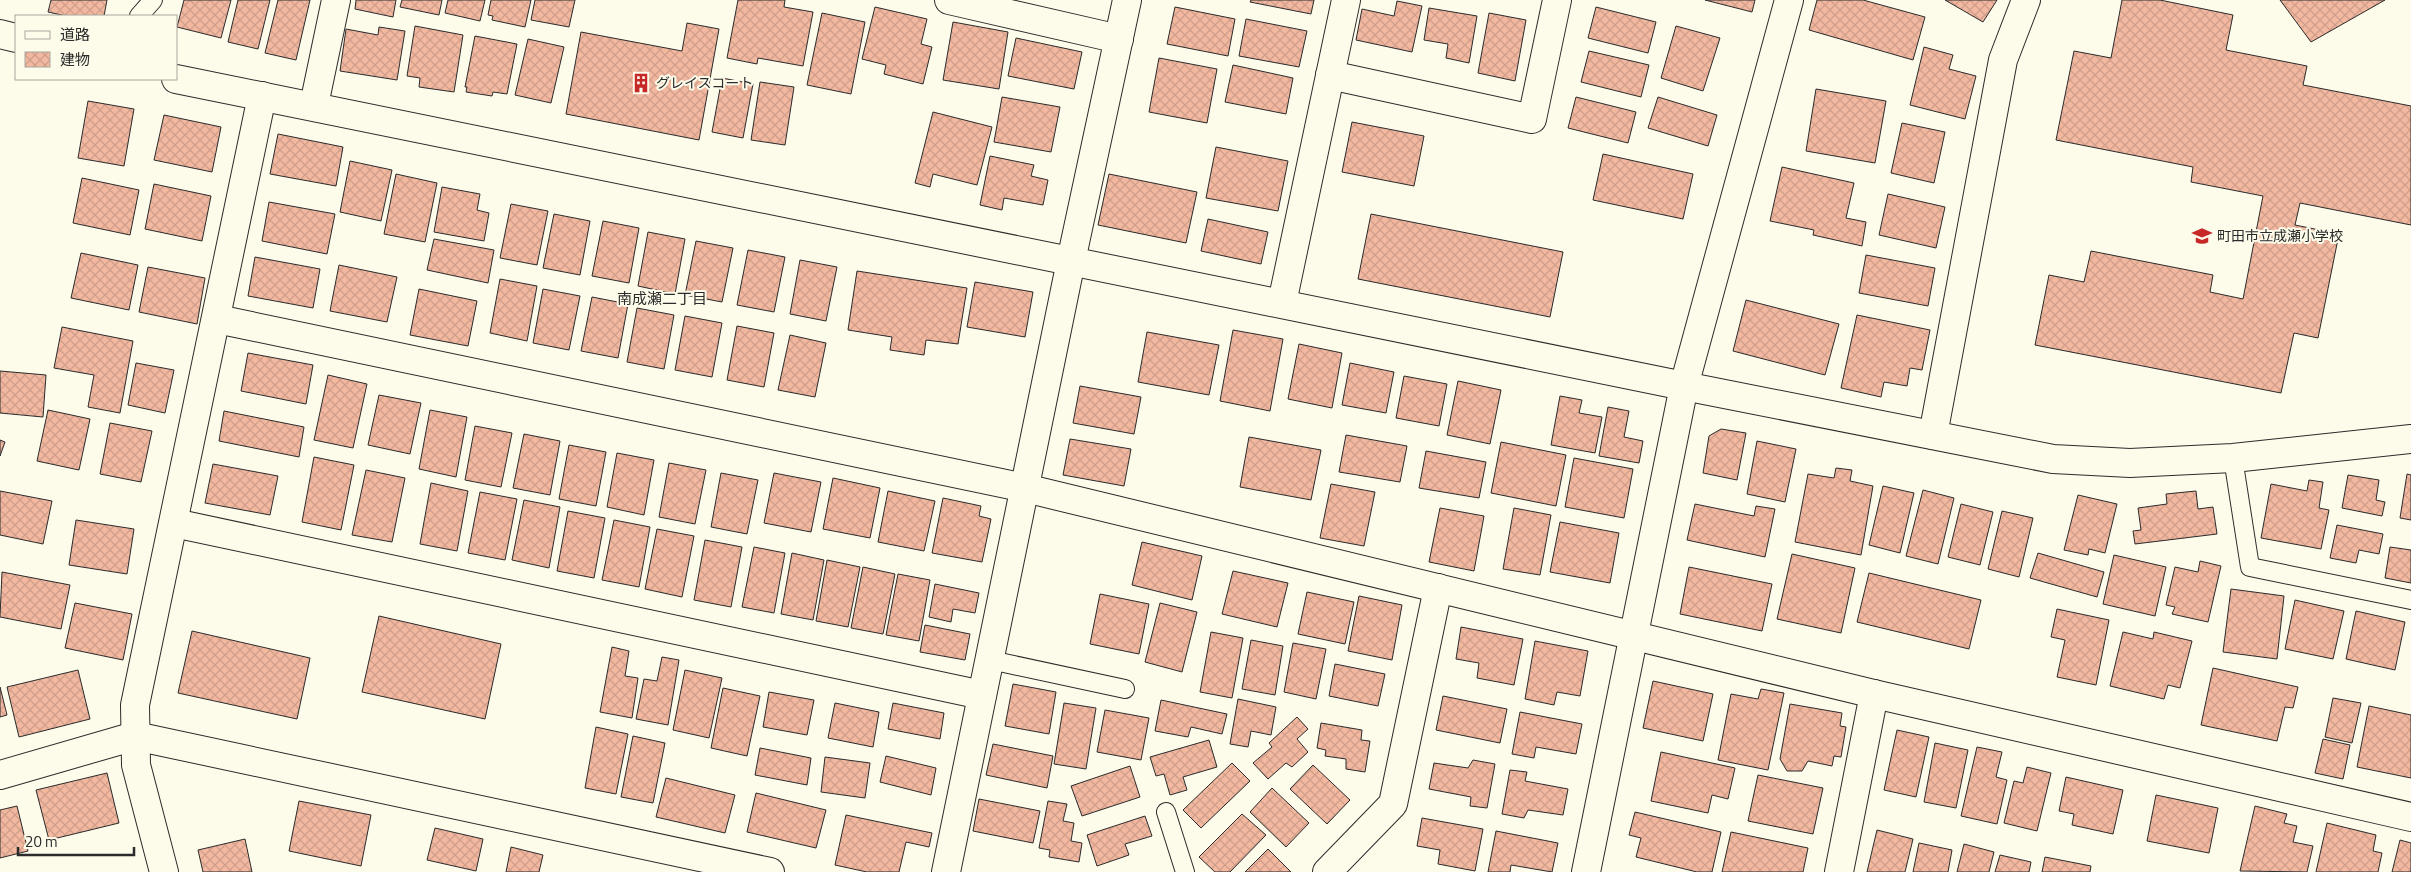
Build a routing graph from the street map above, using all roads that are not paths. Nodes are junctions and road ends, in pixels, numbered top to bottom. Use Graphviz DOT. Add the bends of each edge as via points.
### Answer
graph roads {
  1 [pos="153,0"];
  2 [pos="336,0"];
  3 [pos="949,0"];
  4 [pos="1127,0"];
  5 [pos="1346,0"];
  6 [pos="1557,0"];
  7 [pos="1789,0"];
  8 [pos="2026,0"];
  9 [pos="140,15"];
  10 [pos="0,34"];
  11 [pos="15,38"];
  12 [pos="1119,39"];
  13 [pos="1330,74"];
  14 [pos="178,79"];
  15 [pos="262,96"];
  16 [pos="314,105"];
  17 [pos="1071,261"];
  18 [pos="1282,303"];
  19 [pos="217,319"];
  20 [pos="1684,386"];
  21 [pos="1933,435"];
  22 [pos="2411,439"];
  23 [pos="2233,458"];
  24 [pos="1025,488"];
  25 [pos="174,523"];
  26 [pos="1438,588"];
  27 [pos="2411,600"];
  28 [pos="1634,636"];
  29 [pos="990,660"];
  30 [pos="1125,688"];
  31 [pos="1874,694"];
  32 [pos="982,695"];
  33 [pos="136,736"];
  34 [pos="0,775"];
  35 [pos="1166,812"];
  36 [pos="2411,817"];
  37 [pos="680,863"];
  38 [pos="164,872"];
  39 [pos="770,872"];
  40 [pos="946,872"];
  41 [pos="1184,872"];
  42 [pos="1327,872"];
  43 [pos="1586,872"];
  44 [pos="1840,872"];
  1 -- 9 [label="lane"];
  2 -- 16 [label="street"];
  3 -- 12 [label="street"];
  4 -- 12 [label="street"];
  5 -- 13 [label="street"];
  6 -- 13 [label="street" via="1532,119"];
  7 -- 20 [label="street"];
  8 -- 21 [label="street" via="2003,60"];
  10 -- 11 [label="street"];
  12 -- 17 [label="street"];
  13 -- 18 [label="street"];
  14 -- 15 [label="street"];
  15 -- 16 [label="street"];
  15 -- 19 [label="street"];
  16 -- 17 [label="street"];
  17 -- 18 [label="street"];
  17 -- 24 [label="street"];
  18 -- 20 [label="street"];
  19 -- 24 [label="street"];
  19 -- 25 [label="street"];
  20 -- 21 [label="street"];
  20 -- 28 [label="street"];
  21 -- 23 [label="street" via="2053,458 2130,463"];
  22 -- 23 [label="street"];
  23 -- 27 [label="lane" via="2250,567"];
  24 -- 26 [label="street"];
  24 -- 29 [label="street"];
  25 -- 32 [label="street"];
  25 -- 33 [label="street" via="135,705"];
  26 -- 28 [label="street"];
  26 -- 42 [label="street" via="1393,804"];
  28 -- 31 [label="street"];
  28 -- 43 [label="street"];
  29 -- 30 [label="lane"];
  29 -- 32 [label="street"];
  31 -- 36 [label="street"];
  31 -- 44 [label="street"];
  32 -- 40 [label="street"];
  33 -- 34 [label="street"];
  33 -- 37 [label="street"];
  33 -- 38 [label="street" via="136,764"];
  35 -- 41 [label="lane"];
  37 -- 39 [label="street"];
}
